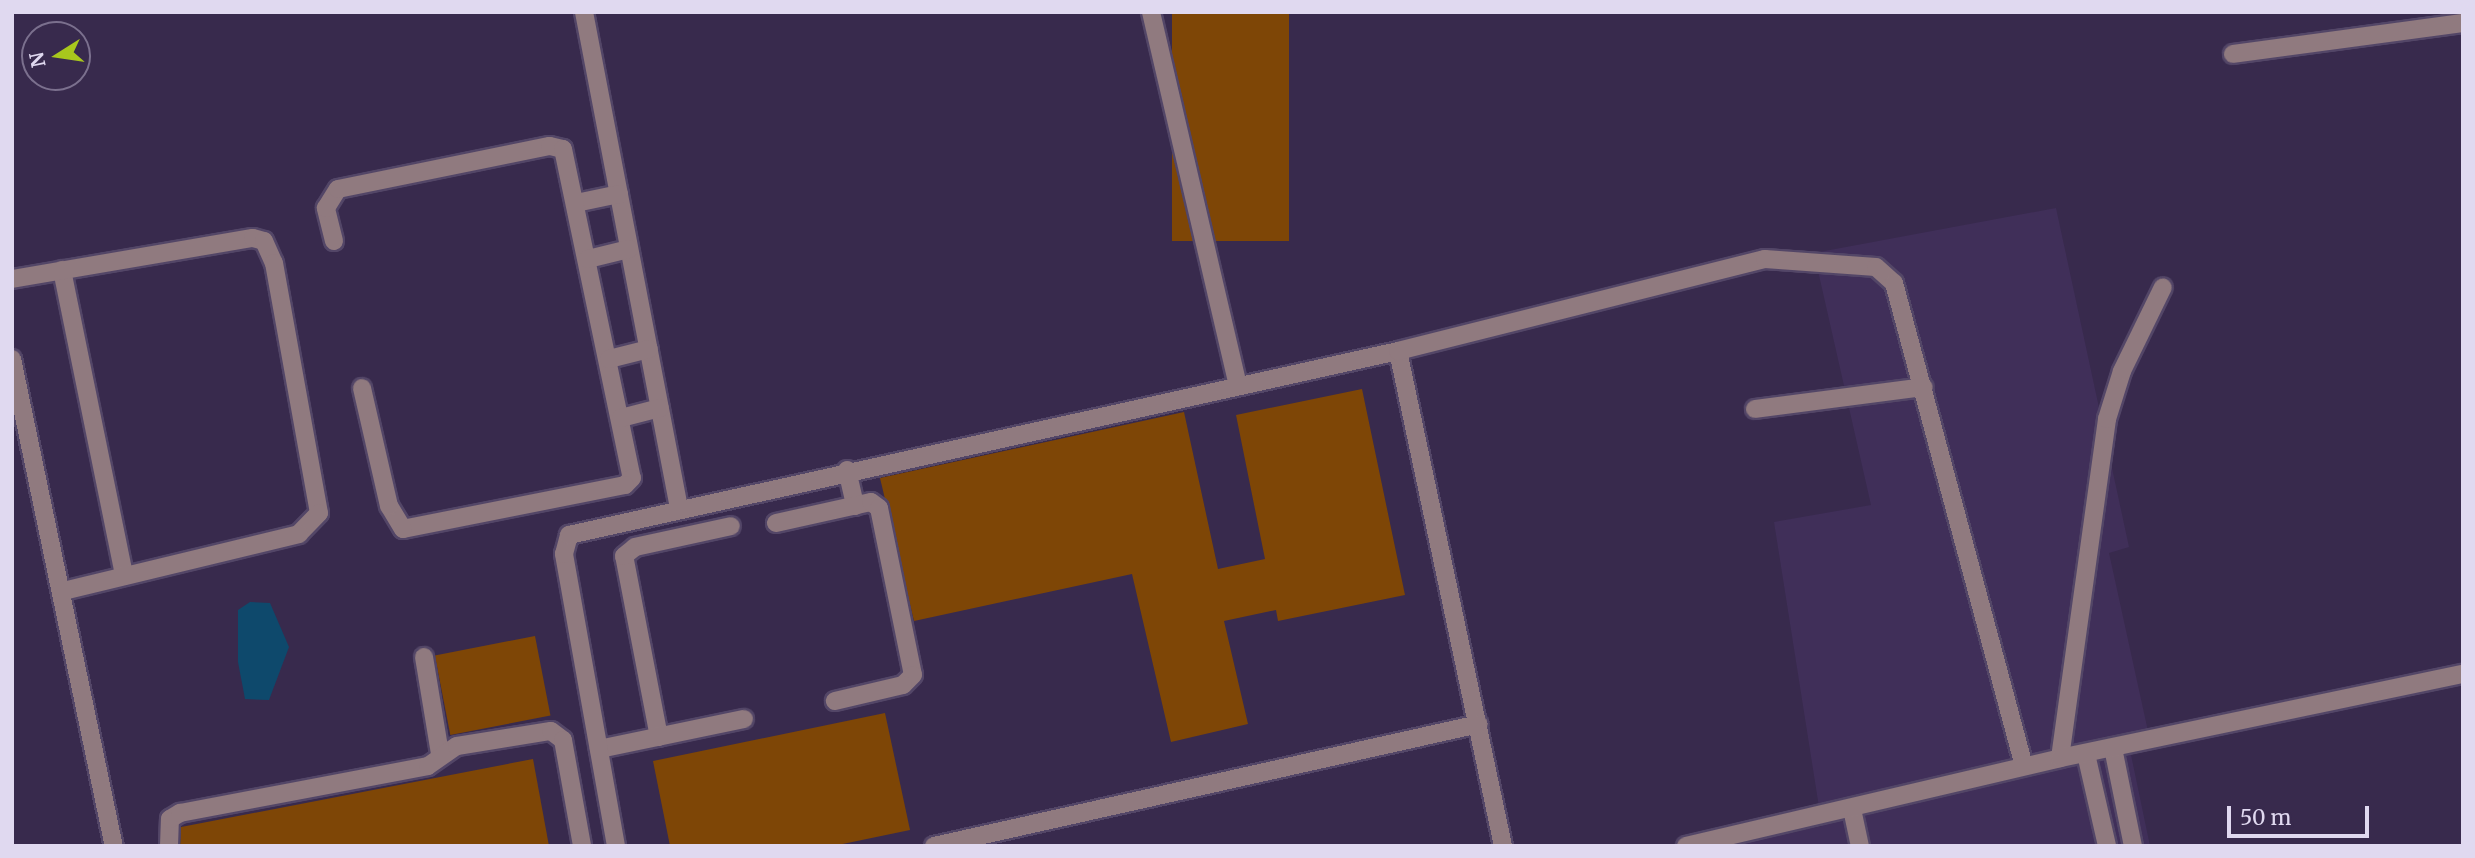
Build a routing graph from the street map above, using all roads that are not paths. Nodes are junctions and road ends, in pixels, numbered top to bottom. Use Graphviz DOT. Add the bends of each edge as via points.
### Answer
graph roads {
  1 [pos="584,12"];
  2 [pos="1151,12"];
  3 [pos="2463,23"];
  4 [pos="2233,54"];
  5 [pos="619,194"];
  6 [pos="576,203"];
  7 [pos="334,241"];
  8 [pos="629,249"];
  9 [pos="588,260"];
  10 [pos="62,270"];
  11 [pos="12,279"];
  12 [pos="2164,288"];
  13 [pos="649,349"];
  14 [pos="1398,351"];
  15 [pos="12,359"];
  16 [pos="609,359"];
  17 [pos="1237,382"];
  18 [pos="1924,387"];
  19 [pos="362,388"];
  20 [pos="660,408"];
  21 [pos="1755,409"];
  22 [pos="621,418"];
  23 [pos="847,470"];
  24 [pos="855,506"];
  25 [pos="679,508"];
  26 [pos="776,523"];
  27 [pos="731,526"];
  28 [pos="124,576"];
  29 [pos="63,591"];
  30 [pos="424,657"];
  31 [pos="2463,674"];
  32 [pos="835,701"];
  33 [pos="744,719"];
  34 [pos="1479,724"];
  35 [pos="659,737"];
  36 [pos="2113,748"];
  37 [pos="599,749"];
  38 [pos="440,754"];
  39 [pos="2086,754"];
  40 [pos="2060,758"];
  41 [pos="2024,766"];
  42 [pos="1852,809"];
  43 [pos="114,846"];
  44 [pos="169,846"];
  45 [pos="582,846"];
  46 [pos="615,846"];
  47 [pos="934,846"];
  48 [pos="1503,846"];
  49 [pos="1686,846"];
  50 [pos="1860,846"];
  51 [pos="2107,846"];
  52 [pos="2133,846"];
  1 -- 5 [label="lane"];
  2 -- 17 [label="lane"];
  3 -- 4 [label="lane"];
  5 -- 6 [label="lane"];
  5 -- 8 [label="lane"];
  6 -- 7 [label="lane" via="563,149 550,146 338,189 326,208"];
  6 -- 9 [label="lane"];
  8 -- 9 [label="lane"];
  8 -- 13 [label="lane"];
  9 -- 16 [label="lane"];
  10 -- 11 [label="lane"];
  10 -- 28 [label="lane"];
  10 -- 28 [label="lane" via="253,238 264,242 274,263 316,522 299,534"];
  12 -- 40 [label="lane" via="2122,371 2107,419"];
  13 -- 16 [label="lane"];
  13 -- 20 [label="lane"];
  14 -- 17 [label="lane"];
  14 -- 18 [label="lane" via="1765,258 1886,271"];
  14 -- 34 [label="lane"];
  15 -- 29 [label="lane"];
  16 -- 22 [label="lane"];
  17 -- 23 [label="lane"];
  18 -- 21 [label="lane"];
  18 -- 41 [label="lane"];
  19 -- 22 [label="lane" via="389,506 404,529 413,531 625,485 632,470"];
  20 -- 22 [label="lane"];
  20 -- 25 [label="lane"];
  23 -- 24 [label="lane"];
  23 -- 25 [label="lane"];
  24 -- 26 [label="lane"];
  24 -- 32 [label="lane" via="880,508 913,675 903,685"];
  25 -- 37 [label="lane" via="573,533 564,542"];
  27 -- 35 [label="lane" via="635,547 624,556"];
  28 -- 29 [label="lane"];
  29 -- 43 [label="lane"];
  30 -- 38 [label="lane"];
  31 -- 36 [label="lane"];
  33 -- 35 [label="lane"];
  34 -- 47 [label="lane"];
  34 -- 48 [label="lane"];
  35 -- 37 [label="lane"];
  36 -- 39 [label="lane"];
  36 -- 52 [label="lane"];
  37 -- 46 [label="lane"];
  38 -- 44 [label="lane" via="428,766 180,813 170,819"];
  38 -- 45 [label="lane" via="551,732 563,740"];
  39 -- 40 [label="lane"];
  39 -- 51 [label="lane"];
  40 -- 41 [label="lane"];
  41 -- 42 [label="lane"];
  42 -- 49 [label="lane"];
  42 -- 50 [label="lane"];
}
